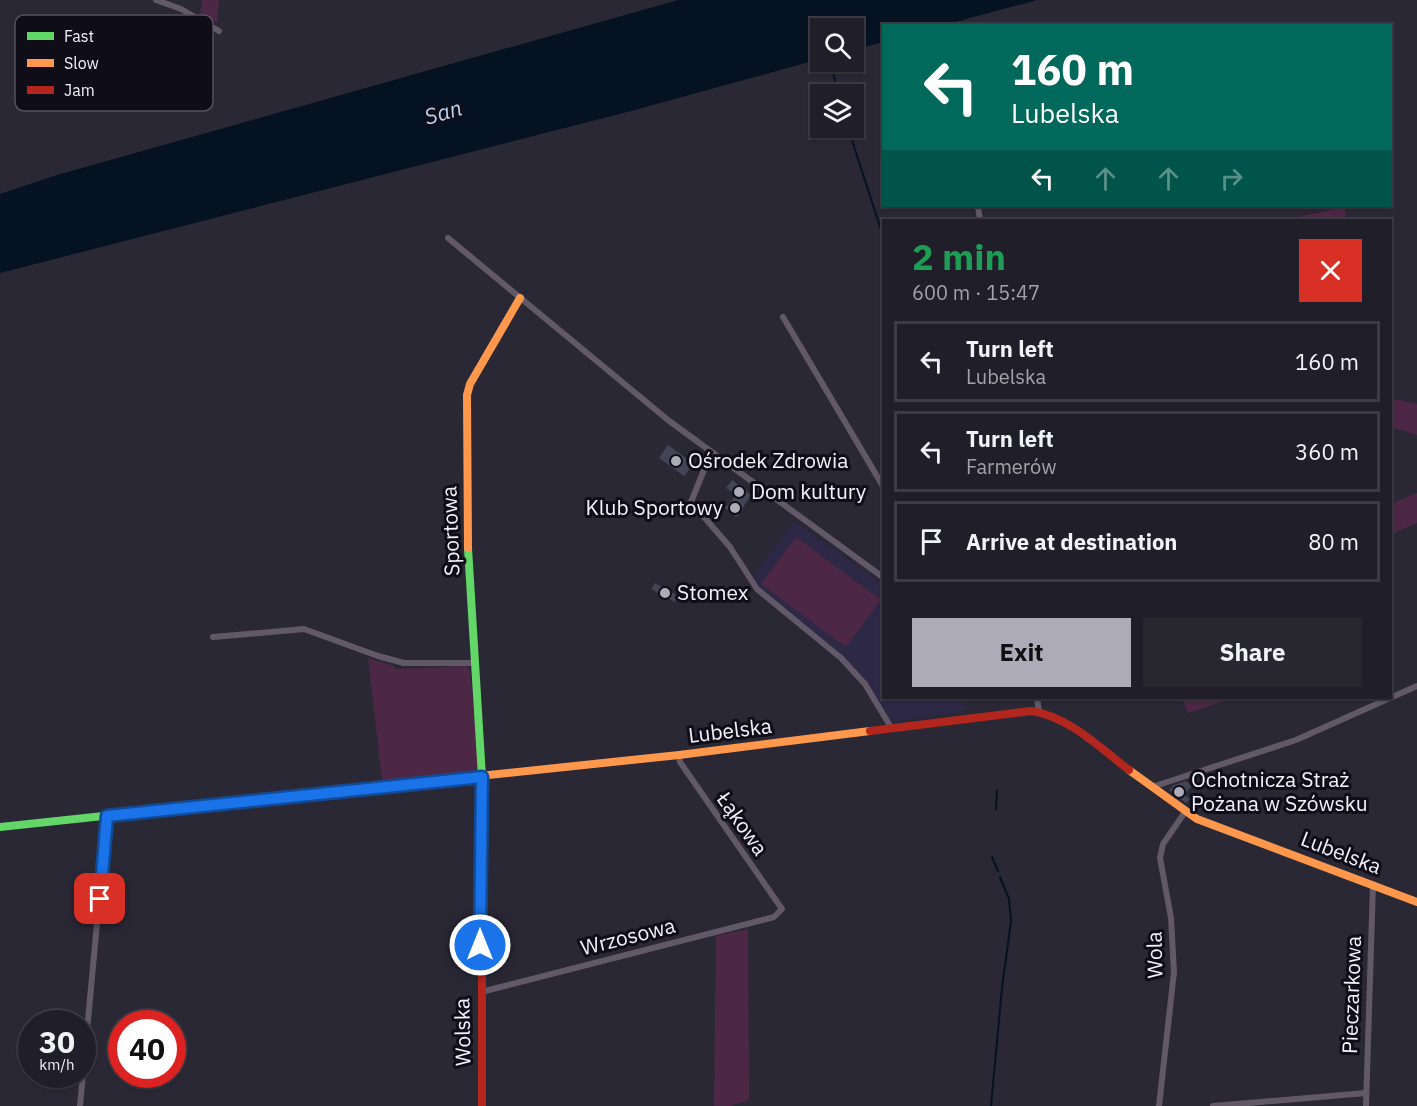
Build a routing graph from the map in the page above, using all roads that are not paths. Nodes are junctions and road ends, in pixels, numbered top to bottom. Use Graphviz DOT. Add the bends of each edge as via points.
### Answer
graph roads {
  1 [pos="156,0"];
  2 [pos="191,15"];
  3 [pos="213,28"];
  4 [pos="219,31"];
  5 [pos="448,238"];
  6 [pos="520,298"];
  7 [pos="783,317"];
  8 [pos="711,453"];
  9 [pos="882,485"];
  10 [pos="882,578"];
  11 [pos="213,637"];
  12 [pos="474,663"];
  13 [pos="1417,686"];
  14 [pos="1392,697"];
  15 [pos="1037,699"];
  16 [pos="1388,699"];
  17 [pos="1039,712"];
  18 [pos="892,729"];
  19 [pos="679,755"];
  20 [pos="482,777"];
  21 [pos="1152,787"];
  22 [pos="1185,812"];
  23 [pos="107,816"];
  24 [pos="0,827"];
  25 [pos="1373,884"];
  26 [pos="1417,902"];
  27 [pos="782,909"];
  28 [pos="480,992"];
  29 [pos="1366,1093"];
  30 [pos="80,1106"];
  31 [pos="482,1106"];
  32 [pos="1159,1106"];
  33 [pos="1213,1106"];
  34 [pos="1366,1106"];
  1 -- 2 [label="street"];
  3 -- 4 [label="street"];
  5 -- 6 [label="street"];
  6 -- 8 [label="street"];
  6 -- 12 [label="main road, Sportowa" via="466,395"];
  7 -- 9 [label="street"];
  8 -- 10 [label="street"];
  8 -- 18 [label="street" via="691,502 730,547 757,589 841,658 865,684"];
  11 -- 12 [label="street" via="304,629 404,663"];
  12 -- 20 [label="main road, Sportowa"];
  13 -- 14 [label="street"];
  15 -- 17 [label="street"];
  16 -- 21 [label="street" via="1296,740"];
  17 -- 18 [label="main road, Lubelska"];
  17 -- 21 [label="main road, Lubelska" via="1064,722"];
  18 -- 19 [label="main road, Lubelska"];
  19 -- 20 [label="main road, Lubelska"];
  19 -- 27 [label="street, Łąkowa" via="686,771"];
  20 -- 23 [label="main road, Lubelska"];
  20 -- 28 [label="main road, Wolska"];
  21 -- 22 [label="main road, Lubelska"];
  22 -- 25 [label="main road, Lubelska" via="1209,825"];
  22 -- 32 [label="street, Wola" via="1162,844 1160,858 1171,918 1174,972"];
  23 -- 24 [label="main road, Lubelska"];
  23 -- 30 [label="street"];
  25 -- 26 [label="main road, Lubelska"];
  25 -- 29 [label="street, Pieczarkowa"];
  27 -- 28 [label="street, Wrzosowa" via="774,917"];
  28 -- 31 [label="main road, Wolska"];
  29 -- 33 [label="street"];
  29 -- 34 [label="street, Pieczarkowa"];
}
